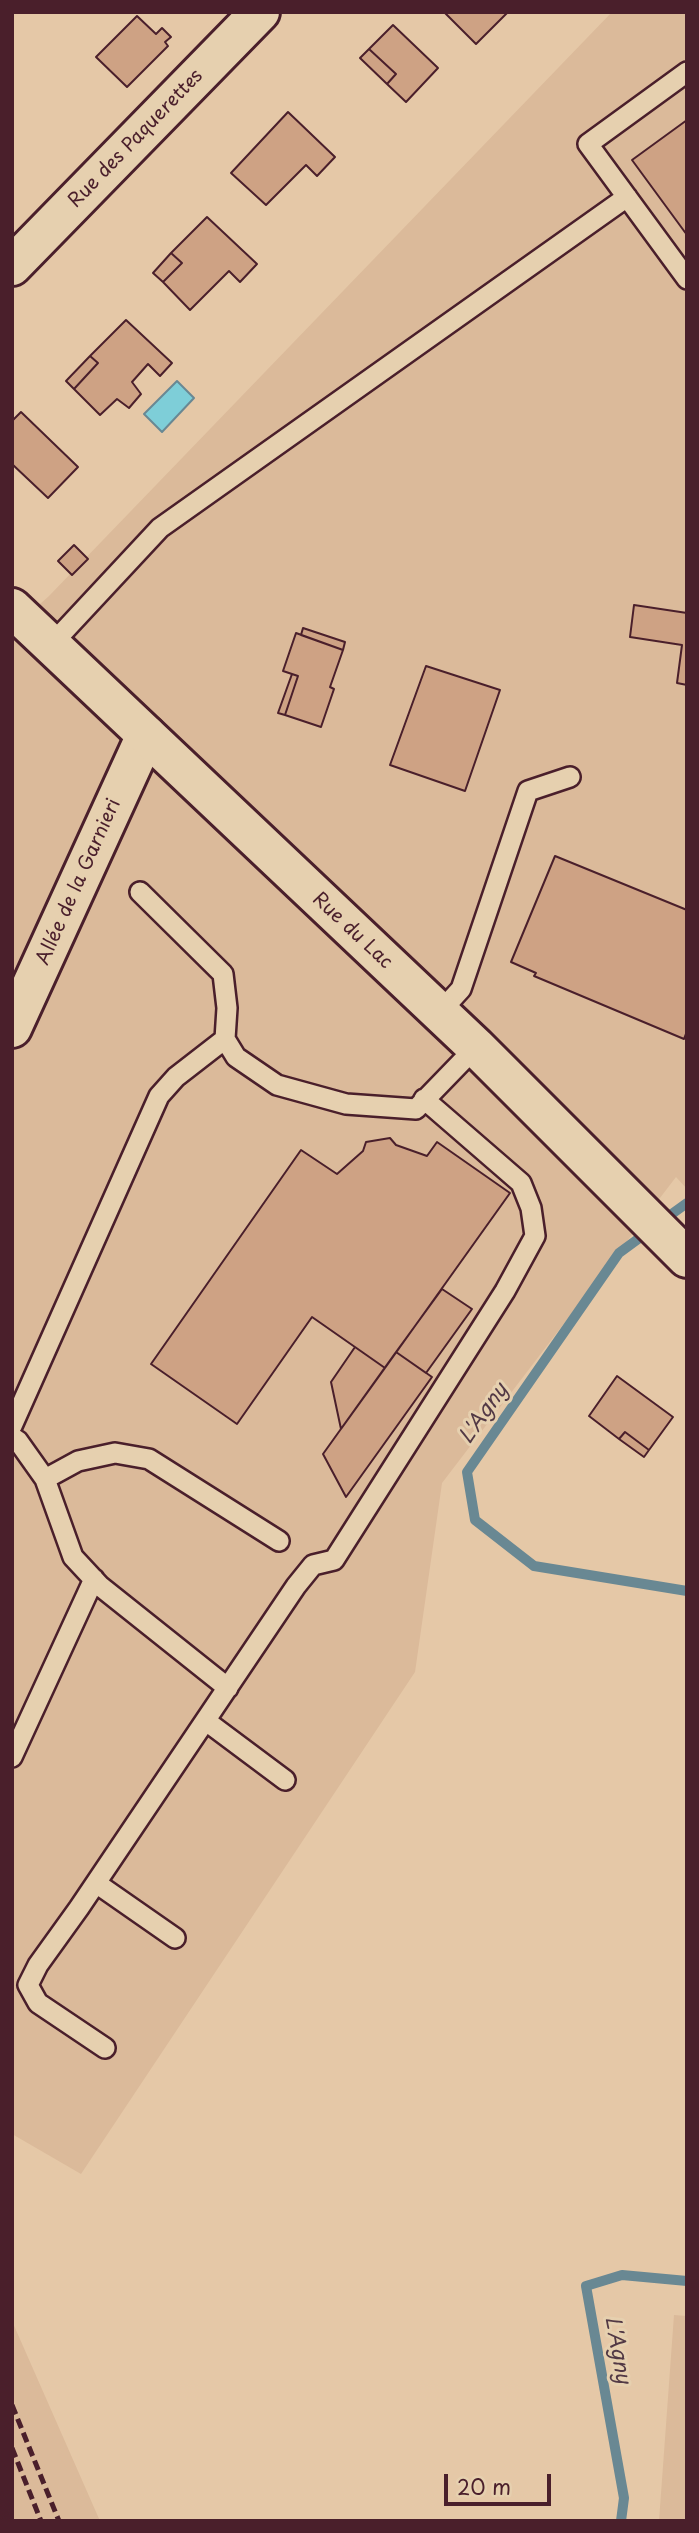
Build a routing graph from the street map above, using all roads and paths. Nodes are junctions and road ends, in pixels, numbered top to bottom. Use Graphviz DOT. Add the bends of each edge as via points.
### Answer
graph roads {
  1 [pos="260,12"];
  2 [pos="687,72"];
  3 [pos="627,197"];
  4 [pos="13,262"];
  5 [pos="687,279"];
  6 [pos="12,608"];
  7 [pos="51,645"];
  8 [pos="146,735"];
  9 [pos="570,777"];
  10 [pos="140,892"];
  11 [pos="439,1013"];
  12 [pos="12,1028"];
  13 [pos="225,1039"];
  14 [pos="475,1047"];
  15 [pos="424,1099"];
  16 [pos="681,1254"];
  17 [pos="12,1426"];
  18 [pos="16,1446"];
  19 [pos="45,1479"];
  20 [pos="279,1541"];
  21 [pos="94,1579"];
  22 [pos="228,1688"];
  23 [pos="206,1721"];
  24 [pos="12,1758"];
  25 [pos="285,1780"];
  26 [pos="96,1883"];
  27 [pos="175,1938"];
  28 [pos="105,2048"];
  1 -- 4 [label="street, Rue des Paquerettes"];
  2 -- 3 [label="lane" via="588,144"];
  3 -- 5 [label="lane"];
  3 -- 7 [label="lane" via="160,528"];
  6 -- 7 [label="street, Rue du Lac"];
  7 -- 8 [label="street, Rue du Lac"];
  8 -- 11 [label="street, Rue du Lac"];
  8 -- 12 [label="street, Allée de la Garnieri"];
  9 -- 11 [label="lane" via="528,791 461,989"];
  10 -- 13 [label="lane" via="223,974"];
  11 -- 14 [label="street, Rue du Lac"];
  13 -- 15 [label="lane" via="236,1057 277,1085 346,1104 416,1109"];
  13 -- 17 [label="lane" via="159,1096"];
  14 -- 15 [label="lane"];
  14 -- 16 [label="street, Rue du Lac"];
  15 -- 22 [label="lane" via="522,1183 535,1236 505,1291 334,1560 313,1565"];
  18 -- 19 [label="lane"];
  19 -- 20 [label="lane" via="78,1461 115,1453 149,1459"];
  19 -- 21 [label="lane" via="73,1557"];
  21 -- 22 [label="lane"];
  21 -- 24 [label="lane"];
  22 -- 23 [label="lane"];
  23 -- 25 [label="lane"];
  23 -- 26 [label="lane"];
  26 -- 27 [label="lane"];
  26 -- 28 [label="lane" via="27,1985 38,2003"];
}
